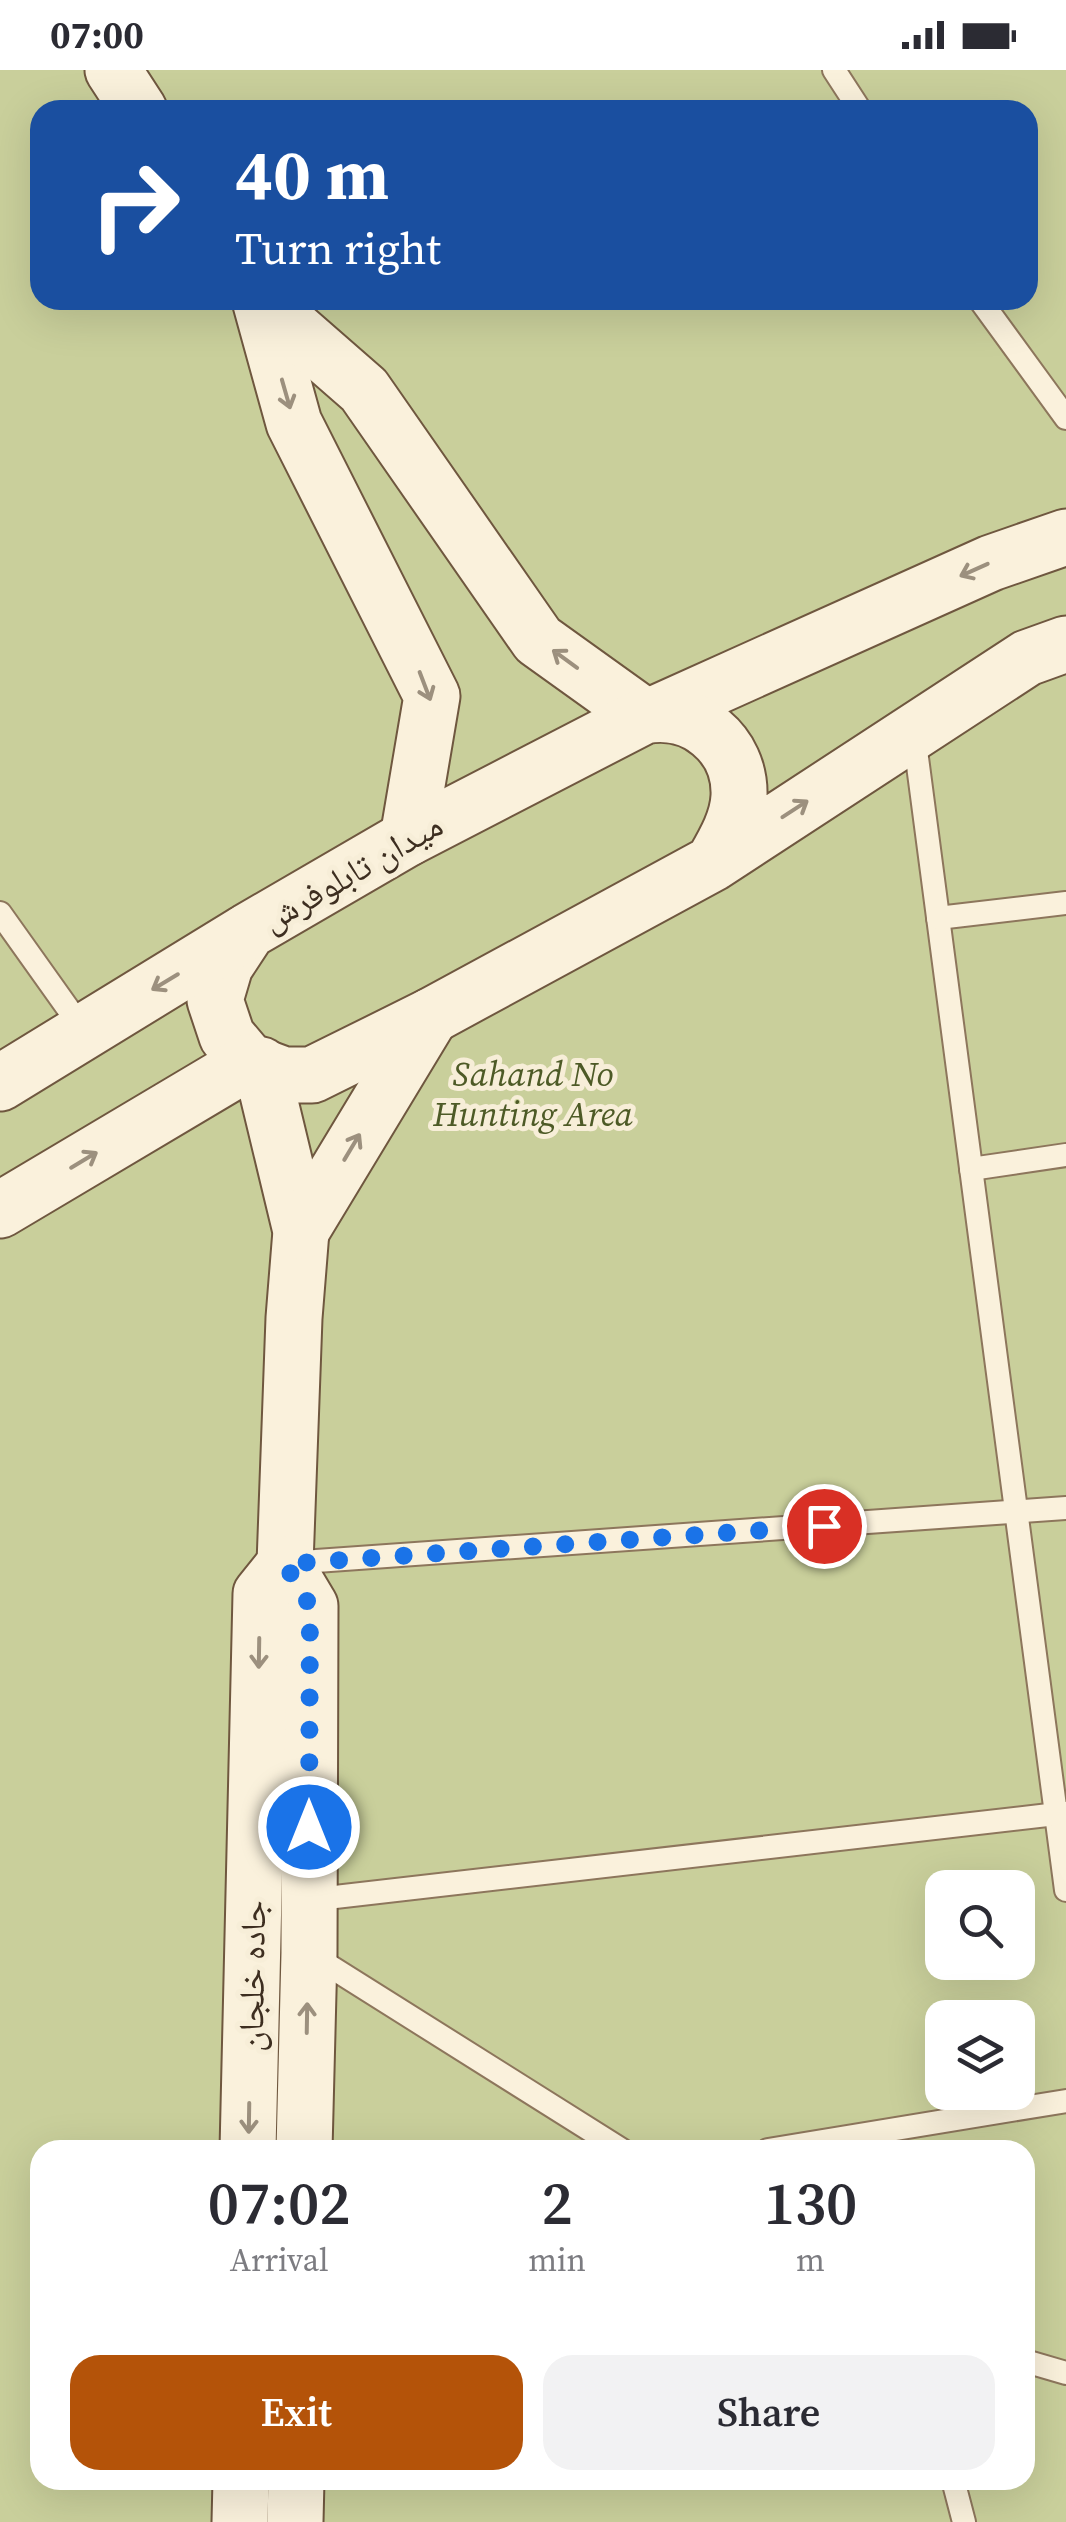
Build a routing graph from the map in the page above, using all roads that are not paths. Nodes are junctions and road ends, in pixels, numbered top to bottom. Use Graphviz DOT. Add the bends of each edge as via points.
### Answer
graph roads {
  1 [pos="113,70"];
  2 [pos="834,70"];
  3 [pos="132,100"];
  4 [pos="854,100"];
  5 [pos="263,310"];
  6 [pos="272,310"];
  7 [pos="987,310"];
  8 [pos="1066,418"];
  9 [pos="1066,536"];
  10 [pos="1066,644"];
  11 [pos="650,715"];
  12 [pos="913,732"];
  13 [pos="408,838"];
  14 [pos="713,863"];
  15 [pos="1066,903"];
  16 [pos="0,912"];
  17 [pos="938,918"];
  18 [pos="248,931"];
  19 [pos="432,1016"];
  20 [pos="84,1031"];
  21 [pos="255,1064"];
  22 [pos="0,1083"];
  23 [pos="1066,1155"];
  24 [pos="971,1170"];
  25 [pos="0,1210"];
  26 [pos="302,1231"];
  27 [pos="1066,1508"];
  28 [pos="1016,1513"];
  29 [pos="285,1564"];
  30 [pos="1061,1814"];
  31 [pos="1066,1890"];
  32 [pos="309,1927"];
  33 [pos="1066,2101"];
  34 [pos="248,2140"];
  35 [pos="304,2140"];
  36 [pos="608,2140"];
  37 [pos="829,2140"];
  38 [pos="1035,2364"];
  39 [pos="1066,2373"];
  40 [pos="240,2490"];
  41 [pos="296,2490"];
  42 [pos="956,2490"];
  43 [pos="240,2522"];
  44 [pos="295,2522"];
  45 [pos="964,2522"];
  1 -- 3 [label="main road"];
  2 -- 4 [label="lane"];
  5 -- 13 [label="main road, one-way" via="294,423 432,696"];
  11 -- 6 [label="main road, one-way" via="538,640 364,390"];
  7 -- 8 [label="lane"];
  9 -- 11 [label="main road, میدان تابلوفرش, one-way" via="991,562"];
  10 -- 12 [label="main road" via="1027,658"];
  11 -- 13 [label="main road, میدان تابلوفرش"];
  11 -- 14 [label="main road" via="684,717 712,730 726,748 739,796"];
  14 -- 12 [label="main road, one-way"];
  12 -- 17 [label="lane"];
  13 -- 18 [label="main road, میدان تابلوفرش"];
  14 -- 19 [label="main road"];
  15 -- 17 [label="lane"];
  16 -- 20 [label="lane"];
  17 -- 24 [label="lane"];
  18 -- 20 [label="main road, one-way"];
  18 -- 21 [label="main road, میدان تابلوفرش" via="225,966 216,1000 226,1036"];
  19 -- 21 [label="main road" via="312,1076"];
  26 -- 19 [label="main road, one-way"];
  20 -- 22 [label="main road"];
  25 -- 21 [label="main road, one-way"];
  21 -- 26 [label="main road, میدان تابلوفرش"];
  23 -- 24 [label="lane"];
  24 -- 28 [label="lane"];
  26 -- 29 [label="main road"];
  27 -- 28 [label="lane"];
  28 -- 29 [label="lane"];
  28 -- 30 [label="lane"];
  29 -- 32 [label="main road, جاده خلجان" via="310,1606"];
  29 -- 34 [label="main road, جاده خلجان, one-way" via="260,1594"];
  30 -- 31 [label="lane"];
  30 -- 32 [label="lane"];
  35 -- 32 [label="main road, جاده خلجان, one-way"];
  32 -- 36 [label="lane"];
  33 -- 37 [label="lane"];
  38 -- 39 [label="lane"];
  40 -- 43 [label="main road"];
  41 -- 44 [label="main road"];
  42 -- 45 [label="lane"];
}
